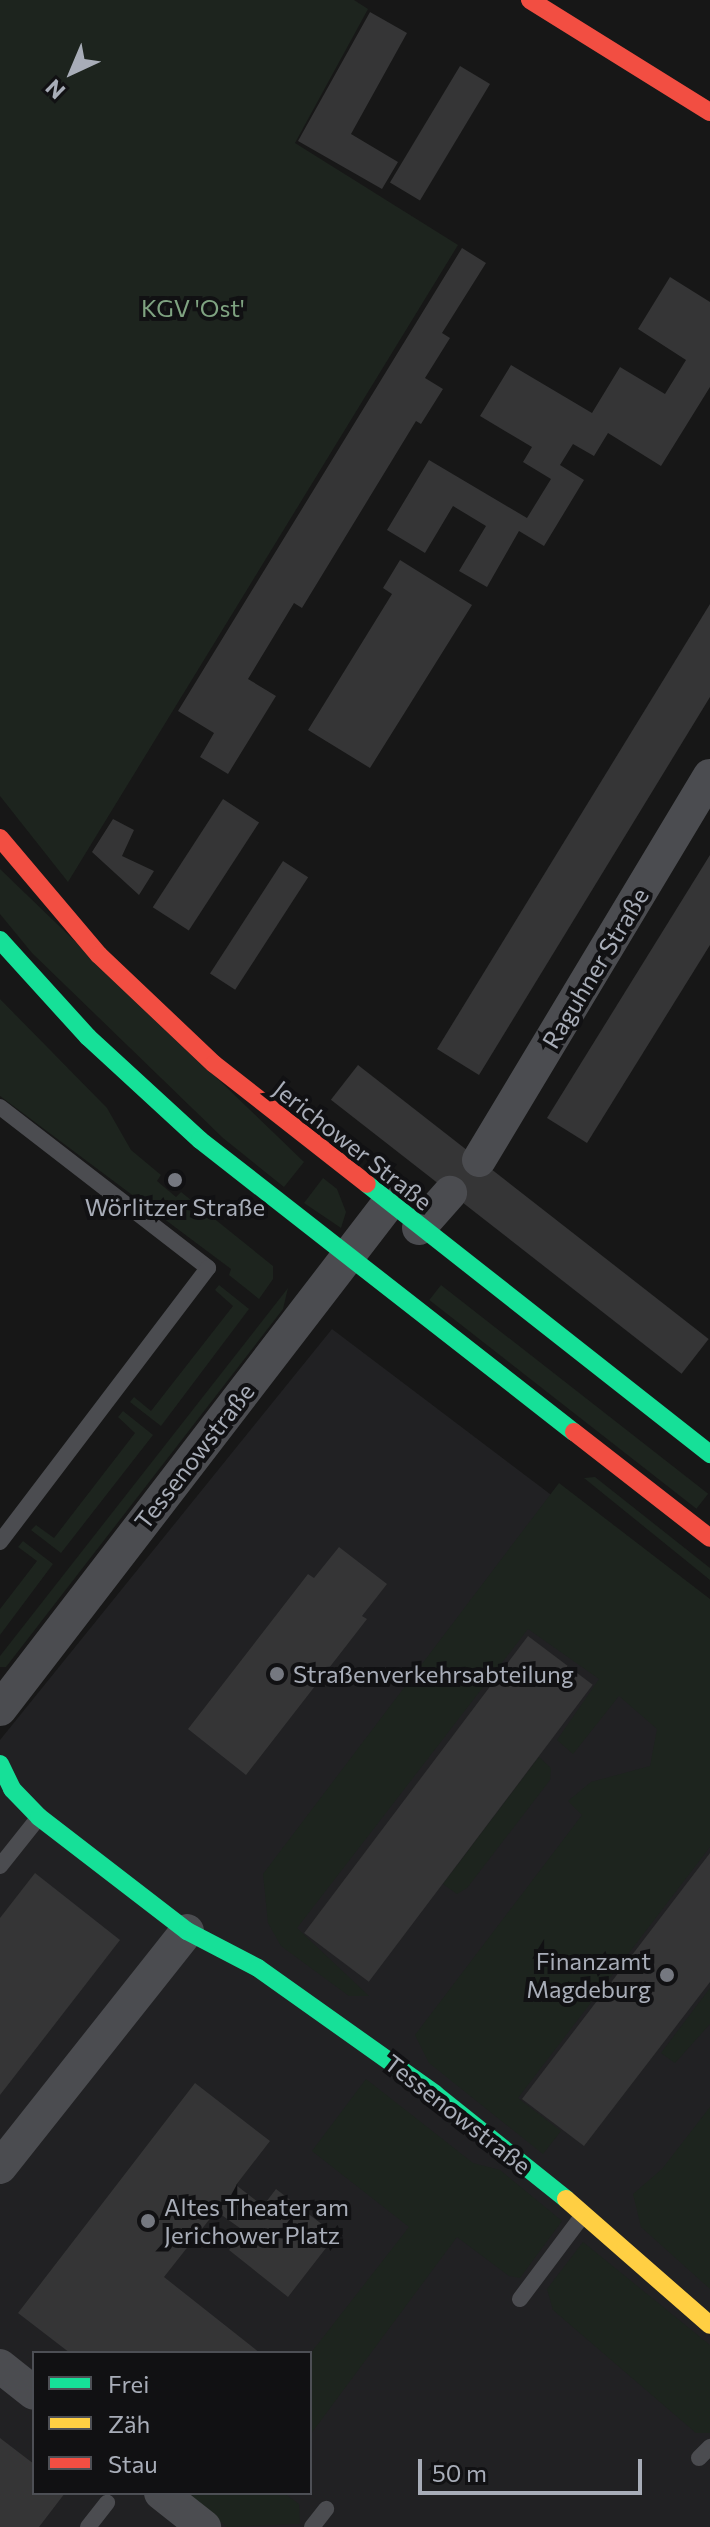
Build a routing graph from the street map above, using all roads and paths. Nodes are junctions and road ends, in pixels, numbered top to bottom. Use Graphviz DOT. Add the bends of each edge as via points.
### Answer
graph roads {
  1 [pos="530,0"];
  2 [pos="710,112"];
  3 [pos="710,776"];
  4 [pos="0,838"];
  5 [pos="0,940"];
  6 [pos="0,1107"];
  7 [pos="479,1160"];
  8 [pos="450,1193"];
  9 [pos="388,1204"];
  10 [pos="419,1228"];
  11 [pos="347,1257"];
  12 [pos="710,1454"];
  13 [pos="710,1538"];
  14 [pos="0,1542"];
  15 [pos="2,1701"];
  16 [pos="0,1764"];
  17 [pos="39,1817"];
  18 [pos="0,1866"];
  19 [pos="187,1931"];
  20 [pos="0,2167"];
  21 [pos="584,2214"];
  22 [pos="520,2299"];
  23 [pos="710,2325"];
  24 [pos="0,2366"];
  25 [pos="32,2391"];
  26 [pos="164,2495"];
  27 [pos="107,2503"];
  28 [pos="326,2509"];
  29 [pos="88,2527"];
  30 [pos="204,2527"];
  31 [pos="312,2527"];
  1 -- 2 [label="main road"];
  3 -- 7 [label="street, Raguhner Straße"];
  4 -- 9 [label="main road, Jerichower Straße" via="70,924 168,1023"];
  5 -- 11 [label="main road" via="88,1037 154,1098"];
  6 -- 14 [label="lane" via="208,1268"];
  8 -- 10 [label="street"];
  9 -- 10 [label="main road, Jerichower Straße"];
  9 -- 11 [label="street, Tessenowstraße"];
  10 -- 12 [label="main road, Jerichower Straße"];
  11 -- 13 [label="main road"];
  11 -- 15 [label="street, Tessenowstraße"];
  16 -- 17 [label="main road, Tessenowstraße" via="12,1789"];
  17 -- 18 [label="lane"];
  17 -- 19 [label="main road, Tessenowstraße"];
  19 -- 20 [label="street"];
  19 -- 21 [label="main road, Tessenowstraße" via="258,1968 367,2043"];
  21 -- 22 [label="lane"];
  21 -- 23 [label="main road, Tessenowstraße"];
  24 -- 25 [label="street"];
  26 -- 30 [label="street"];
  27 -- 29 [label="lane"];
  28 -- 31 [label="lane"];
}
